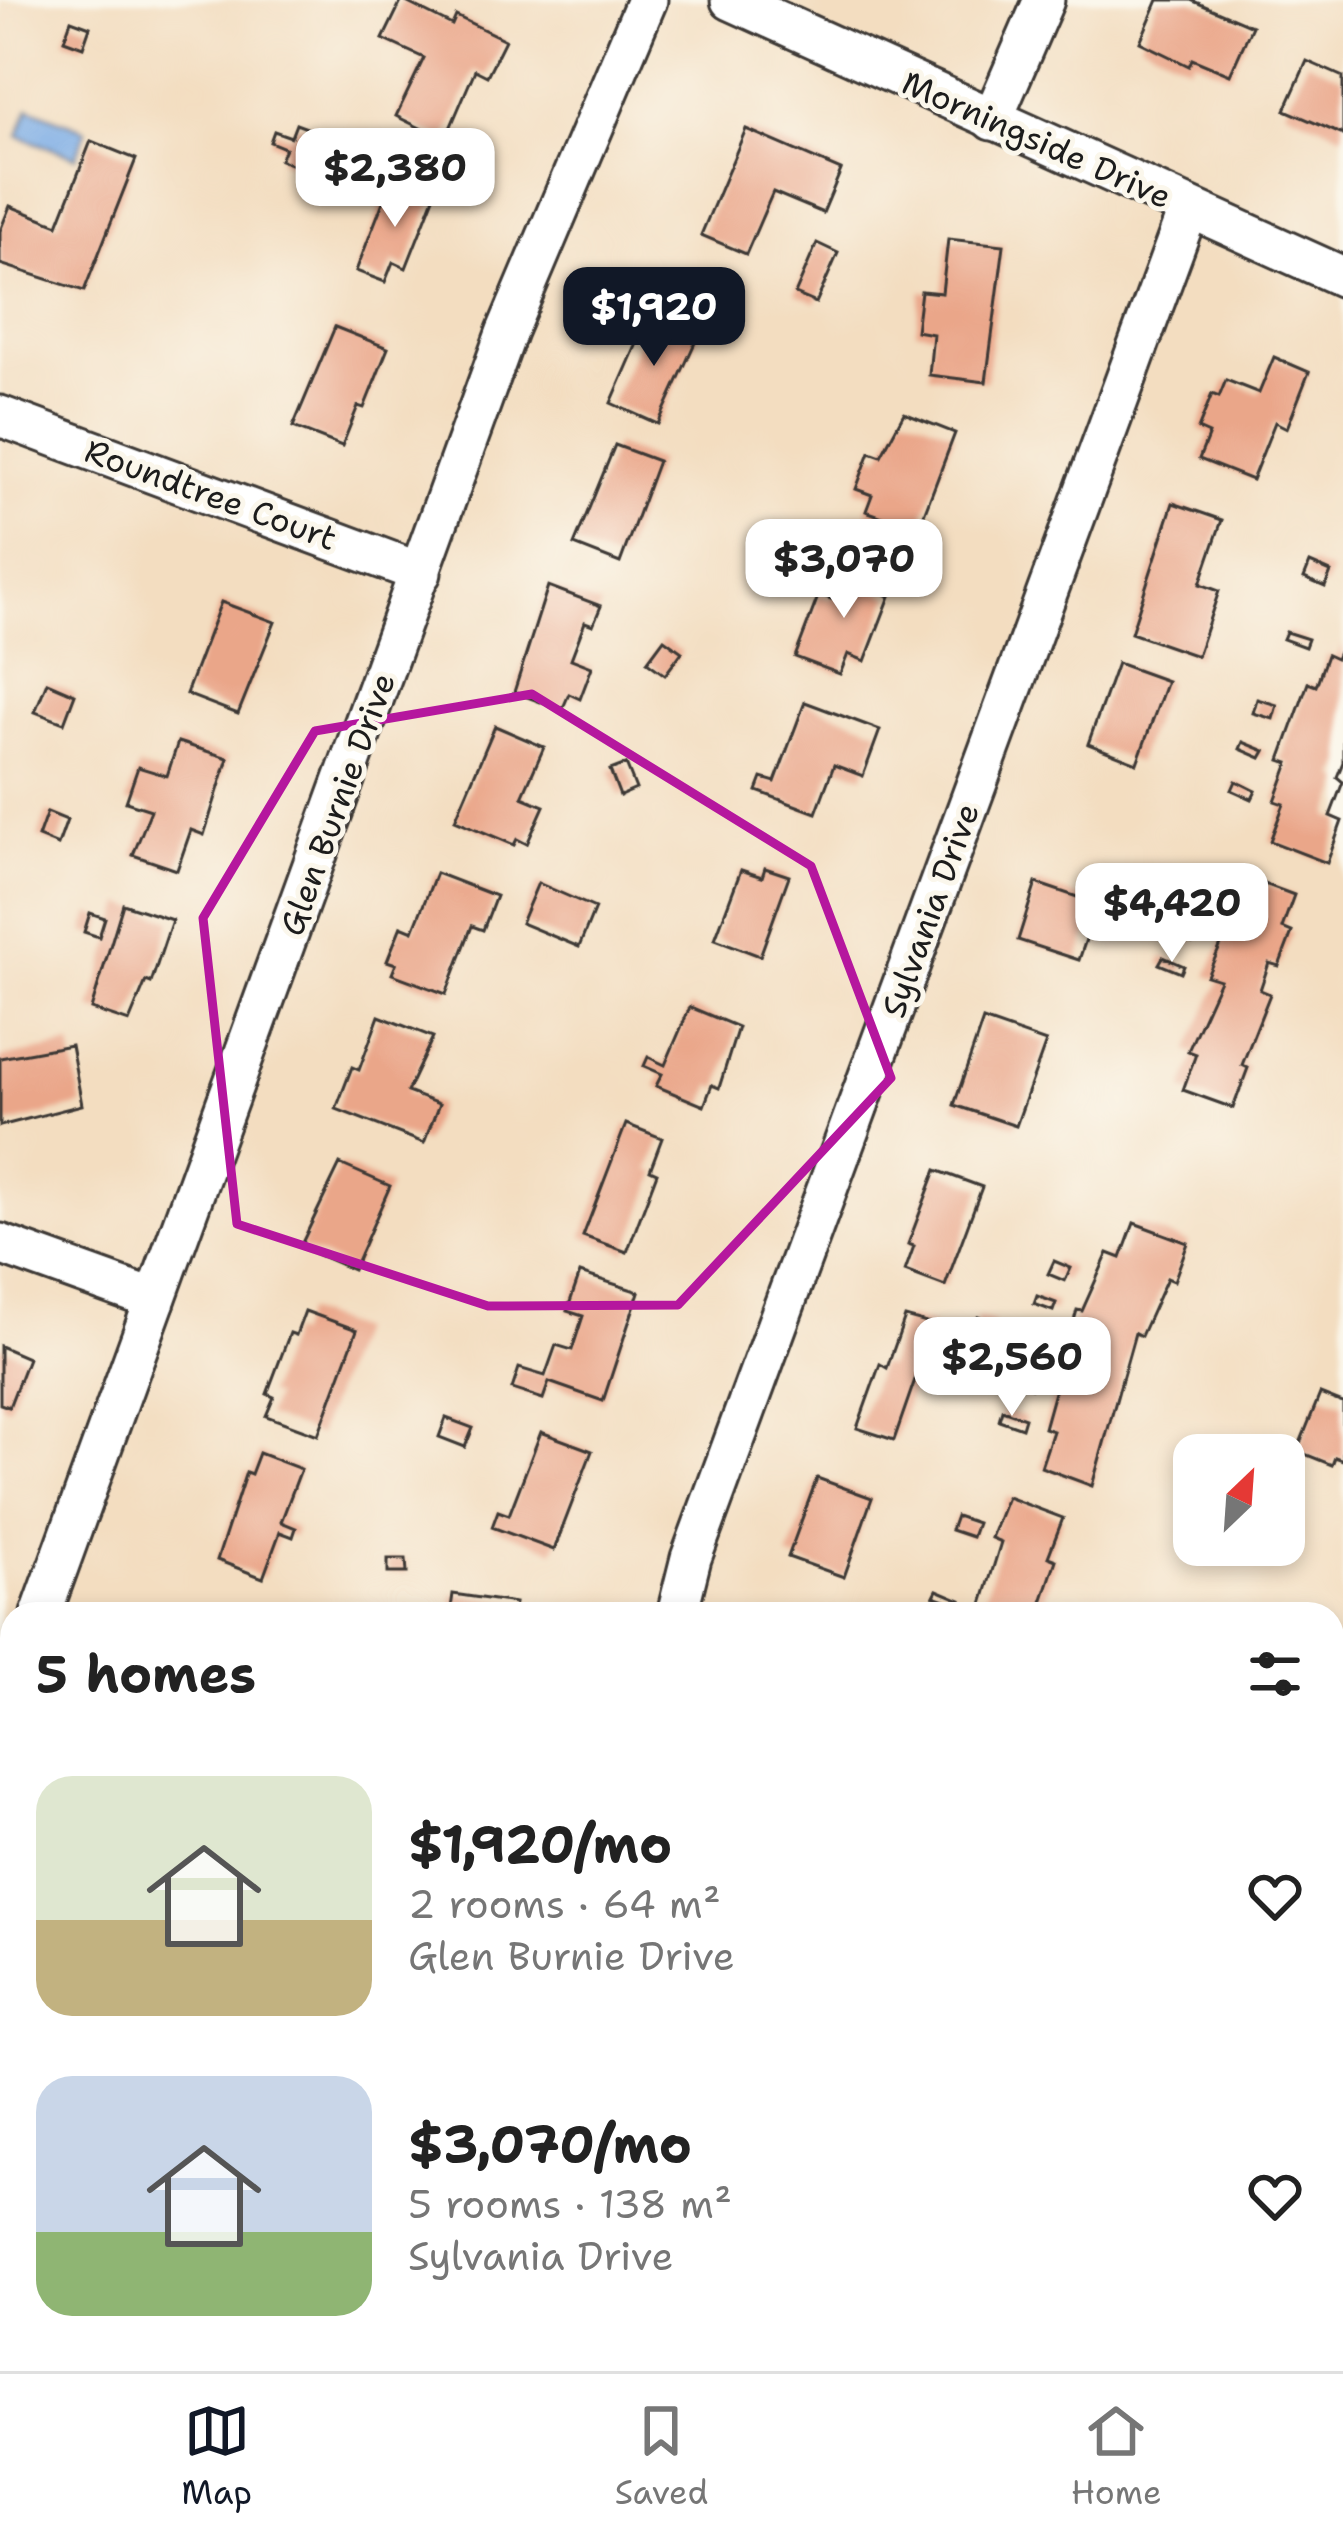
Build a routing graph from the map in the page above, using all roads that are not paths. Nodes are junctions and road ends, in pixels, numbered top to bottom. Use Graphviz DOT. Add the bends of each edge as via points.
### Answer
graph roads {
  1 [pos="647,0"];
  2 [pos="731,0"];
  3 [pos="1044,0"];
  4 [pos="992,120"];
  5 [pos="1189,208"];
  6 [pos="1343,277"];
  7 [pos="0,416"];
  8 [pos="421,573"];
  9 [pos="0,1244"];
  10 [pos="155,1300"];
  11 [pos="45,1602"];
  12 [pos="680,1602"];
  1 -- 8 [label="street, Glen Burnie Drive" via="507,331"];
  2 -- 4 [label="street, Morningside Drive"];
  3 -- 4 [label="street"];
  4 -- 5 [label="street, Morningside Drive"];
  5 -- 6 [label="street, Morningside Drive"];
  5 -- 12 [label="street, Sylvania Drive"];
  7 -- 8 [label="street, Roundtree Court"];
  8 -- 10 [label="street, Glen Burnie Drive"];
  9 -- 10 [label="street"];
  10 -- 11 [label="street, Glen Burnie Drive"];
}
